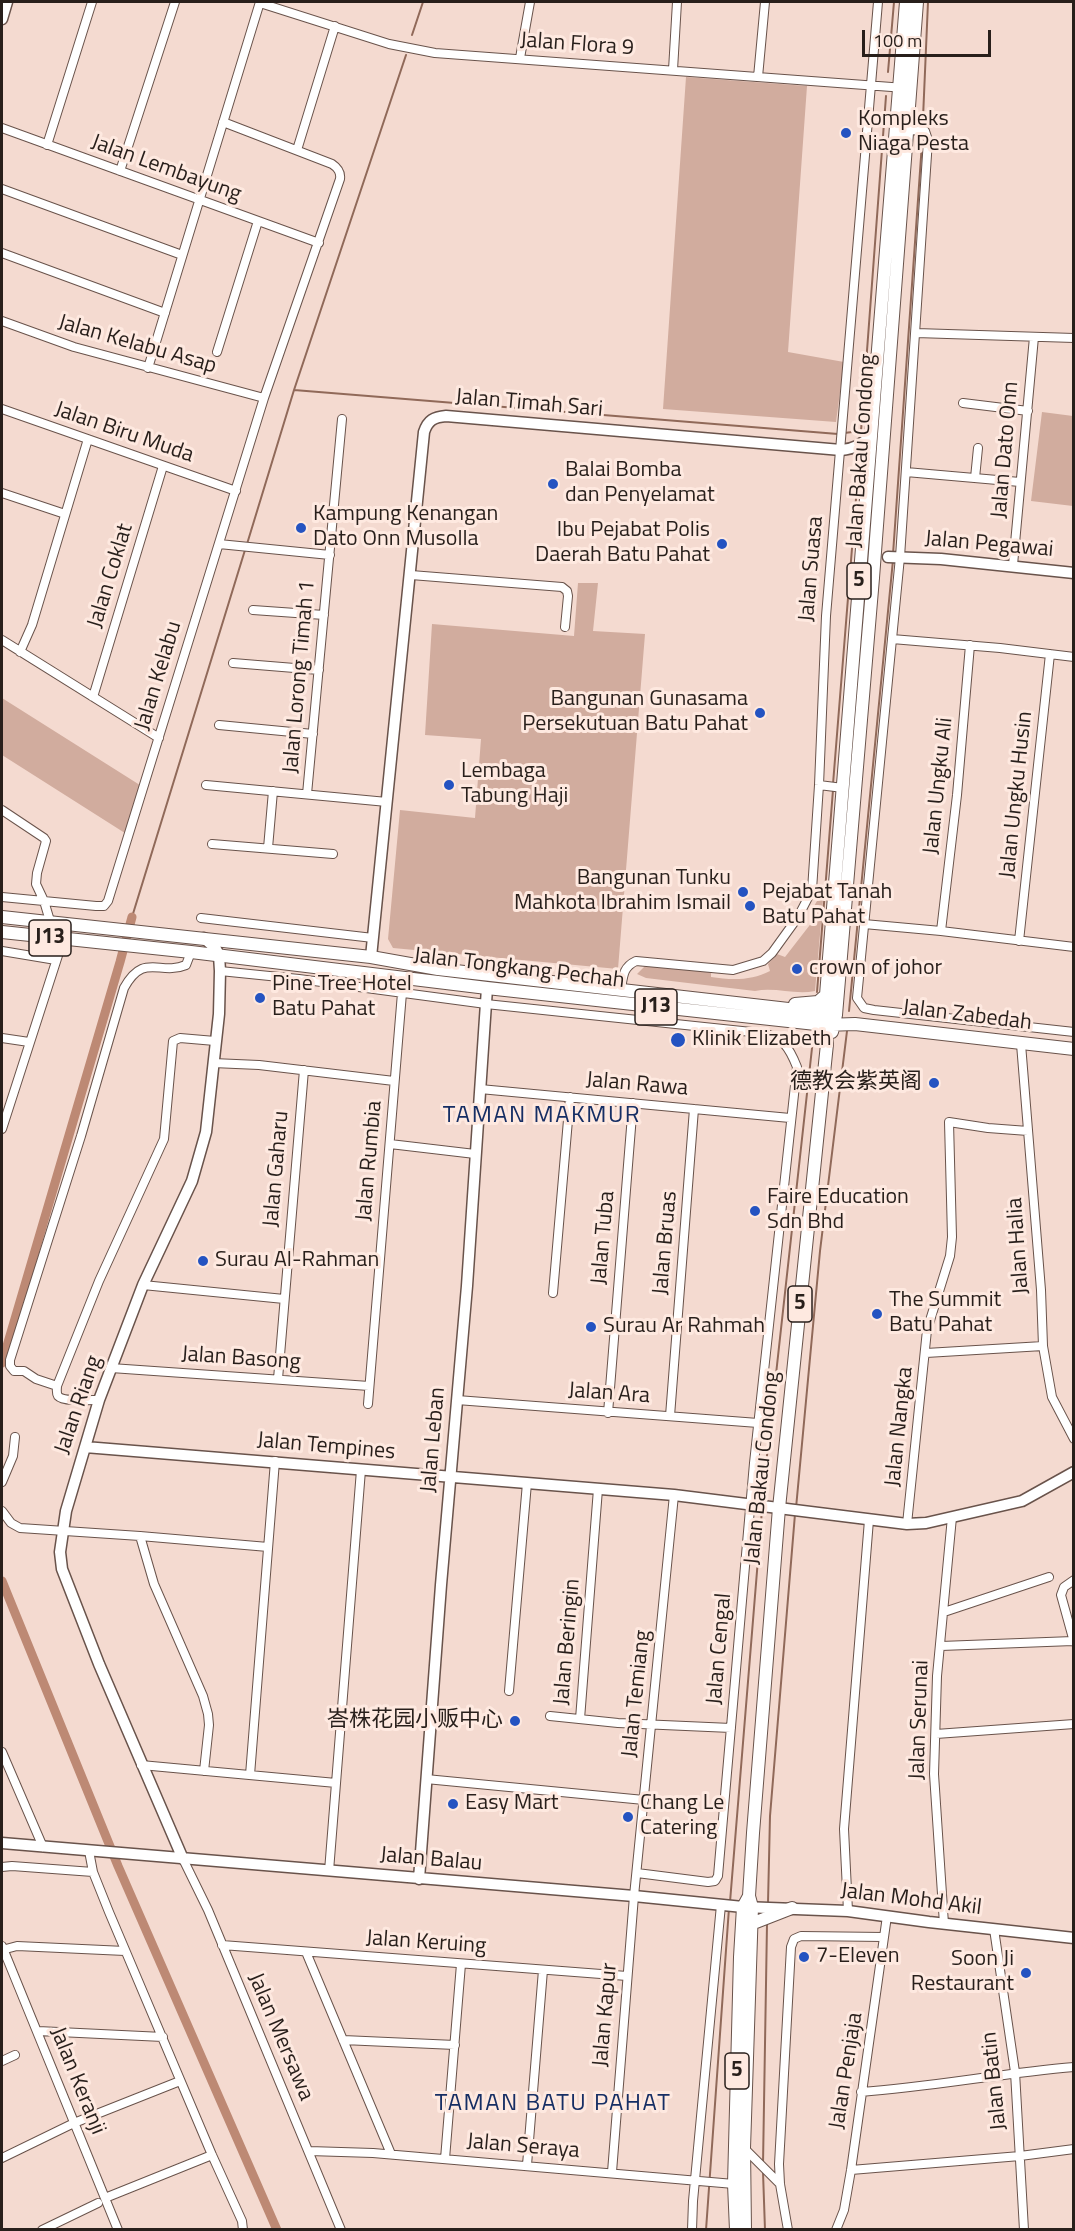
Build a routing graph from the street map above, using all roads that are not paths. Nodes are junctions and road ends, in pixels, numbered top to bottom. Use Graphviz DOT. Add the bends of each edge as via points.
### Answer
graph roads {
  1 [pos="7,2"];
  2 [pos="92,2"];
  3 [pos="175,2"];
  4 [pos="260,2"];
  5 [pos="530,2"];
  6 [pos="677,2"];
  7 [pos="765,2"];
  8 [pos="878,2"];
  9 [pos="906,2"];
  10 [pos="917,2"];
  11 [pos="2,19"];
  12 [pos="335,26"];
  13 [pos="520,58"];
  14 [pos="673,70"];
  15 [pos="758,77"];
  16 [pos="872,86"];
  17 [pos="905,88"];
  18 [pos="223,122"];
  19 [pos="2,128"];
  20 [pos="908,130"];
  21 [pos="47,145"];
  22 [pos="297,150"];
  23 [pos="120,171"];
  24 [pos="2,189"];
  25 [pos="199,200"];
  26 [pos="258,221"];
  27 [pos="319,243"];
  28 [pos="2,253"];
  29 [pos="182,255"];
  30 [pos="165,313"];
  31 [pos="2,321"];
  32 [pos="916,333"];
  33 [pos="1034,337"];
  34 [pos="1074,338"];
  35 [pos="217,352"];
  36 [pos="148,368"];
  37 [pos="264,398"];
  38 [pos="963,403"];
  39 [pos="2,409"];
  40 [pos="1028,411"];
  41 [pos="342,419"];
  42 [pos="868,438"];
  43 [pos="88,439"];
  44 [pos="844,446"];
  45 [pos="978,448"];
  46 [pos="163,466"];
  47 [pos="906,472"];
  48 [pos="975,478"];
  49 [pos="1020,482"];
  50 [pos="236,491"];
  51 [pos="2,492"];
  52 [pos="65,514"];
  53 [pos="877,525"];
  54 [pos="219,544"];
  55 [pos="330,555"];
  56 [pos="894,557"];
  57 [pos="1013,565"];
  58 [pos="1074,573"];
  59 [pos="411,575"];
  60 [pos="873,578"];
  61 [pos="253,610"];
  62 [pos="324,615"];
  63 [pos="565,627"];
  64 [pos="891,639"];
  65 [pos="2,640"];
  66 [pos="970,645"];
  67 [pos="20,652"];
  68 [pos="1050,654"];
  69 [pos="1074,657"];
  70 [pos="234,663"];
  71 [pos="319,669"];
  72 [pos="93,697"];
  73 [pos="219,725"];
  74 [pos="313,734"];
  75 [pos="159,738"];
  76 [pos="206,785"];
  77 [pos="831,786"];
  78 [pos="273,791"];
  79 [pos="307,794"];
  80 [pos="387,802"];
  81 [pos="2,810"];
  82 [pos="212,843"];
  83 [pos="268,848"];
  84 [pos="333,854"];
  85 [pos="2,897"];
  86 [pos="44,901"];
  87 [pos="2,917"];
  88 [pos="201,918"];
  89 [pos="50,921"];
  90 [pos="864,924"];
  91 [pos="941,931"];
  92 [pos="2,932"];
  93 [pos="204,938"];
  94 [pos="373,938"];
  95 [pos="63,940"];
  96 [pos="1019,941"];
  97 [pos="1074,947"];
  98 [pos="2,951"];
  99 [pos="192,952"];
  100 [pos="219,955"];
  101 [pos="371,957"];
  102 [pos="56,960"];
  103 [pos="329,968"];
  104 [pos="433,968"];
  105 [pos="220,971"];
  106 [pos="406,977"];
  107 [pos="487,988"];
  108 [pos="621,990"];
  109 [pos="402,993"];
  110 [pos="826,995"];
  111 [pos="486,1005"];
  112 [pos="744,1005"];
  113 [pos="830,1020"];
  114 [pos="855,1024"];
  115 [pos="1074,1032"];
  116 [pos="2,1038"];
  117 [pos="215,1041"];
  118 [pos="29,1042"];
  119 [pos="1021,1044"];
  120 [pos="1074,1049"];
  121 [pos="213,1063"];
  122 [pos="304,1070"];
  123 [pos="394,1081"];
  124 [pos="480,1089"];
  125 [pos="570,1097"];
  126 [pos="633,1103"];
  127 [pos="694,1109"];
  128 [pos="790,1118"];
  129 [pos="2,1129"];
  130 [pos="1028,1131"];
  131 [pos="390,1144"];
  132 [pos="475,1154"];
  133 [pos="143,1285"];
  134 [pos="553,1293"];
  135 [pos="284,1299"];
  136 [pos="1043,1346"];
  137 [pos="926,1353"];
  138 [pos="111,1368"];
  139 [pos="278,1379"];
  140 [pos="57,1386"];
  141 [pos="369,1386"];
  142 [pos="99,1400"];
  143 [pos="457,1400"];
  144 [pos="368,1404"];
  145 [pos="609,1413"];
  146 [pos="670,1416"];
  147 [pos="758,1423"];
  148 [pos="15,1437"];
  149 [pos="1074,1439"];
  150 [pos="84,1447"];
  151 [pos="275,1461"];
  152 [pos="361,1470"];
  153 [pos="1074,1472"];
  154 [pos="450,1477"];
  155 [pos="2,1482"];
  156 [pos="527,1483"];
  157 [pos="598,1489"];
  158 [pos="674,1495"];
  159 [pos="754,1505"];
  160 [pos="774,1507"];
  161 [pos="2,1511"];
  162 [pos="952,1517"];
  163 [pos="869,1520"];
  164 [pos="907,1524"];
  165 [pos="62,1533"];
  166 [pos="140,1536"];
  167 [pos="268,1547"];
  168 [pos="1049,1577"];
  169 [pos="1074,1580"];
  170 [pos="944,1612"];
  171 [pos="1073,1641"];
  172 [pos="941,1646"];
  173 [pos="509,1691"];
  174 [pos="550,1716"];
  175 [pos="580,1719"];
  176 [pos="1074,1724"];
  177 [pos="652,1725"];
  178 [pos="731,1728"];
  179 [pos="936,1734"];
  180 [pos="2,1752"];
  181 [pos="141,1765"];
  182 [pos="204,1771"];
  183 [pos="250,1775"];
  184 [pos="426,1779"];
  185 [pos="336,1783"];
  186 [pos="644,1800"];
  187 [pos="2,1843"];
  188 [pos="43,1847"];
  189 [pos="89,1851"];
  190 [pos="183,1859"];
  191 [pos="2,1868"];
  192 [pos="329,1871"];
  193 [pos="93,1872"];
  194 [pos="637,1873"];
  195 [pos="419,1879"];
  196 [pos="634,1896"];
  197 [pos="741,1905"];
  198 [pos="792,1908"];
  199 [pos="848,1911"];
  200 [pos="887,1916"];
  201 [pos="754,1923"];
  202 [pos="945,1924"];
  203 [pos="994,1929"];
  204 [pos="884,1937"];
  205 [pos="1074,1938"];
  206 [pos="222,1945"];
  207 [pos="2,1949"];
  208 [pos="125,1951"];
  209 [pos="306,1952"];
  210 [pos="461,1964"];
  211 [pos="543,1970"];
  212 [pos="627,1976"];
  213 [pos="38,2031"];
  214 [pos="163,2037"];
  215 [pos="343,2040"];
  216 [pos="455,2045"];
  217 [pos="15,2055"];
  218 [pos="2,2061"];
  219 [pos="1074,2067"];
  220 [pos="1015,2072"];
  221 [pos="180,2080"];
  222 [pos="861,2092"];
  223 [pos="74,2123"];
  224 [pos="744,2148"];
  225 [pos="1074,2149"];
  226 [pos="309,2151"];
  227 [pos="391,2154"];
  228 [pos="212,2155"];
  229 [pos="1020,2156"];
  230 [pos="2,2158"];
  231 [pos="445,2159"];
  232 [pos="527,2165"];
  233 [pos="851,2170"];
  234 [pos="612,2172"];
  235 [pos="701,2180"];
  236 [pos="778,2181"];
  237 [pos="734,2184"];
  238 [pos="102,2201"];
  239 [pos="42,2229"];
  240 [pos="118,2229"];
  241 [pos="243,2229"];
  242 [pos="341,2229"];
  243 [pos="692,2229"];
  244 [pos="736,2229"];
  245 [pos="745,2229"];
  246 [pos="788,2229"];
  247 [pos="836,2229"];
  248 [pos="1024,2229"];
  1 -- 11 [label="street"];
  2 -- 21 [label="street"];
  3 -- 23 [label="street"];
  4 -- 12 [label="street, Jalan Flora 9"];
  4 -- 18 [label="street"];
  5 -- 13 [label="street"];
  6 -- 14 [label="street"];
  7 -- 15 [label="street"];
  8 -- 16 [label="street, Jalan Suasa"];
  9 -- 17 [label="main road, Jalan Bakau Condong / 5"];
  10 -- 17 [label="main road, Jalan Bakau Condong / 5"];
  12 -- 13 [label="street, Jalan Flora 9" via="414,50"];
  12 -- 22 [label="street"];
  13 -- 14 [label="street, Jalan Flora 9"];
  14 -- 15 [label="street, Jalan Flora 9"];
  15 -- 16 [label="street, Jalan Flora 9"];
  16 -- 17 [label="street, Jalan Flora 9"];
  16 -- 44 [label="street, Jalan Suasa"];
  17 -- 20 [label="main road, Jalan Bakau Condong / 5"];
  17 -- 42 [label="main road, Jalan Bakau Condong / 5"];
  18 -- 22 [label="street"];
  18 -- 25 [label="street"];
  19 -- 21 [label="street, Jalan Lembayung"];
  20 -- 32 [label="street" via="925,131 927,135"];
  20 -- 53 [label="main road, Jalan Bakau Condong / 5"];
  21 -- 23 [label="street, Jalan Lembayung"];
  22 -- 27 [label="street, Jalan Kelabu" via="332,164 340,174"];
  23 -- 25 [label="street, Jalan Lembayung"];
  24 -- 29 [label="street"];
  25 -- 26 [label="street, Jalan Lembayung"];
  25 -- 29 [label="street"];
  26 -- 27 [label="street, Jalan Lembayung"];
  26 -- 35 [label="street"];
  27 -- 37 [label="street, Jalan Kelabu"];
  28 -- 30 [label="street"];
  29 -- 30 [label="street"];
  30 -- 36 [label="street"];
  31 -- 36 [label="street, Jalan Kelabu Asap"];
  32 -- 33 [label="street"];
  32 -- 47 [label="street"];
  33 -- 34 [label="street"];
  33 -- 40 [label="street, Jalan Dato Onn"];
  36 -- 37 [label="street, Jalan Kelabu Asap"];
  37 -- 50 [label="street, Jalan Kelabu"];
  38 -- 40 [label="street"];
  39 -- 43 [label="street, Jalan Biru Muda"];
  40 -- 49 [label="street, Jalan Dato Onn"];
  41 -- 55 [label="street, Jalan Lorong Timah 1"];
  42 -- 44 [label="street"];
  42 -- 77 [label="main road, Jalan Bakau Condong / 5"];
  43 -- 46 [label="street, Jalan Biru Muda"];
  43 -- 52 [label="street"];
  44 -- 59 [label="street, Jalan Timah Sari" via="435,417 424,432"];
  44 -- 77 [label="street, Jalan Suasa" via="826,616 820,728"];
  45 -- 48 [label="street"];
  46 -- 50 [label="street, Jalan Biru Muda"];
  46 -- 72 [label="street, Jalan Coklat"];
  47 -- 48 [label="street"];
  47 -- 56 [label="street"];
  48 -- 49 [label="street"];
  49 -- 57 [label="street, Jalan Dato Onn"];
  50 -- 54 [label="street, Jalan Kelabu"];
  51 -- 52 [label="street"];
  52 -- 67 [label="street" via="32,625"];
  53 -- 56 [label="street"];
  53 -- 60 [label="main road, Jalan Bakau Condong / 5"];
  54 -- 55 [label="street"];
  54 -- 75 [label="street, Jalan Kelabu"];
  55 -- 62 [label="street, Jalan Lorong Timah 1"];
  56 -- 57 [label="street, Jalan Pegawai"];
  56 -- 60 [label="street"];
  56 -- 64 [label="street"];
  57 -- 58 [label="street, Jalan Pegawai"];
  59 -- 63 [label="street" via="562,587 568,596"];
  59 -- 80 [label="street, Jalan Timah Sari"];
  60 -- 113 [label="main road, Jalan Bakau Condong / 5"];
  61 -- 62 [label="street"];
  62 -- 71 [label="street, Jalan Lorong Timah 1"];
  64 -- 66 [label="street"];
  64 -- 90 [label="street"];
  65 -- 67 [label="street"];
  66 -- 68 [label="street"];
  66 -- 91 [label="street, Jalan Ungku Ali"];
  67 -- 72 [label="street"];
  68 -- 69 [label="street"];
  68 -- 96 [label="street, Jalan Ungku Husin"];
  70 -- 71 [label="street"];
  71 -- 74 [label="street, Jalan Lorong Timah 1"];
  72 -- 75 [label="street"];
  73 -- 74 [label="street"];
  74 -- 79 [label="street, Jalan Lorong Timah 1"];
  75 -- 86 [label="street, Jalan Kelabu" via="108,902 96,906"];
  76 -- 78 [label="street"];
  77 -- 108 [label="street, Jalan Suasa" via="812,890 772,953 763,961 734,970 636,961 624,971"];
  77 -- 110 [label="main road, Jalan Bakau Condong / 5"];
  78 -- 79 [label="street"];
  78 -- 83 [label="street"];
  79 -- 80 [label="street"];
  80 -- 94 [label="street, Jalan Timah Sari"];
  81 -- 86 [label="street" via="46,841 36,884"];
  82 -- 83 [label="street"];
  83 -- 84 [label="street"];
  85 -- 86 [label="street"];
  86 -- 89 [label="street"];
  87 -- 89 [label="main road, Jalan Tongkang Pechah / J13"];
  88 -- 94 [label="street"];
  89 -- 93 [label="main road, Jalan Tongkang Pechah / J13"];
  90 -- 91 [label="street"];
  90 -- 115 [label="street" via="856,998 864,1008"];
  91 -- 96 [label="street"];
  92 -- 95 [label="main road, Jalan Tongkang Pechah / J13"];
  93 -- 100 [label="street"];
  93 -- 101 [label="main road, Jalan Tongkang Pechah / J13"];
  94 -- 101 [label="street, Jalan Timah Sari"];
  95 -- 99 [label="main road, Jalan Tongkang Pechah / J13"];
  95 -- 102 [label="street"];
  96 -- 97 [label="street"];
  98 -- 102 [label="street"];
  99 -- 100 [label="main road, Jalan Tongkang Pechah / J13"];
  99 -- 140 [label="street" via="186,965 140,969 124,988 10,1360 14,1371 24,1371 36,1380"];
  100 -- 103 [label="main road, Jalan Tongkang Pechah / J13"];
  100 -- 105 [label="street, Jalan Riang"];
  101 -- 103 [label="main road" via="364,963"];
  101 -- 104 [label="main road, Jalan Tongkang Pechah / J13"];
  101 -- 106 [label="main road" via="375,965 399,970"];
  102 -- 118 [label="street"];
  103 -- 106 [label="main road, Jalan Tongkang Pechah / J13"];
  104 -- 107 [label="main road" via="442,975 481,980"];
  104 -- 108 [label="main road, Jalan Tongkang Pechah / J13"];
  105 -- 109 [label="street, Jalan Cengal"];
  105 -- 117 [label="street, Jalan Riang"];
  106 -- 107 [label="main road, Jalan Tongkang Pechah / J13"];
  107 -- 111 [label="street, Jalan Leban"];
  107 -- 113 [label="main road, Jalan Tongkang Pechah / J13"];
  108 -- 112 [label="main road, Jalan Tongkang Pechah / J13"];
  109 -- 111 [label="street, Jalan Cengal"];
  109 -- 123 [label="street, Jalan Rumbia"];
  110 -- 112 [label="main road" via="808,1004"];
  110 -- 113 [label="main road, Jalan Bakau Condong / 5"];
  111 -- 124 [label="street, Jalan Leban"];
  111 -- 128 [label="street, Jalan Cengal" via="776,1036 797,1066"];
  112 -- 113 [label="main road, Jalan Tongkang Pechah / J13"];
  113 -- 114 [label="main road, Jalan Tongkang Pechah / J13"];
  113 -- 160 [label="main road, Jalan Bakau Condong / 5"];
  114 -- 119 [label="main road, Jalan Zabedah / J13"];
  116 -- 118 [label="street"];
  117 -- 121 [label="street, Jalan Riang"];
  117 -- 140 [label="street" via="174,1041 164,1139 99,1281"];
  118 -- 129 [label="street"];
  119 -- 120 [label="main road, Jalan Zabedah / J13"];
  119 -- 130 [label="street, Jalan Halia"];
  121 -- 122 [label="street"];
  121 -- 133 [label="street, Jalan Riang" via="206,1132 192,1181"];
  122 -- 123 [label="street"];
  122 -- 135 [label="street, Jalan Gaharu"];
  123 -- 131 [label="street, Jalan Rumbia"];
  124 -- 125 [label="street, Jalan Rawa"];
  124 -- 132 [label="street, Jalan Leban"];
  125 -- 126 [label="street, Jalan Rawa"];
  125 -- 134 [label="street"];
  126 -- 127 [label="street, Jalan Rawa"];
  126 -- 145 [label="street, Jalan Tuba"];
  127 -- 128 [label="street, Jalan Rawa"];
  127 -- 146 [label="street, Jalan Bruas"];
  128 -- 147 [label="street, Jalan Cengal"];
  130 -- 136 [label="street, Jalan Halia"];
  130 -- 137 [label="street, Jalan Nangka" via="949,1122 951,1256 927,1330"];
  131 -- 132 [label="street"];
  131 -- 141 [label="street, Jalan Rumbia"];
  132 -- 143 [label="street, Jalan Leban"];
  133 -- 135 [label="street"];
  133 -- 138 [label="street, Jalan Riang"];
  135 -- 139 [label="street, Jalan Gaharu"];
  136 -- 137 [label="street"];
  136 -- 149 [label="street, Jalan Halia" via="1052,1397"];
  137 -- 164 [label="street, Jalan Nangka"];
  138 -- 139 [label="street, Jalan Basong"];
  138 -- 142 [label="street, Jalan Riang"];
  139 -- 141 [label="street, Jalan Basong"];
  140 -- 142 [label="street" via="56,1393 66,1400"];
  141 -- 144 [label="street, Jalan Rumbia"];
  142 -- 150 [label="street, Jalan Riang"];
  143 -- 145 [label="street, Jalan Ara"];
  143 -- 154 [label="street, Jalan Leban"];
  145 -- 146 [label="street, Jalan Ara"];
  146 -- 147 [label="street, Jalan Ara"];
  147 -- 159 [label="street, Jalan Cengal"];
  148 -- 155 [label="street" via="13,1456"];
  150 -- 151 [label="street, Jalan Tempines"];
  150 -- 165 [label="street, Jalan Riang"];
  151 -- 152 [label="street, Jalan Tempines"];
  151 -- 167 [label="street"];
  152 -- 154 [label="street, Jalan Tempines"];
  152 -- 185 [label="street"];
  153 -- 162 [label="street, Jalan Tempines" via="1022,1501"];
  154 -- 156 [label="street, Jalan Tempines"];
  154 -- 184 [label="street, Jalan Leban"];
  156 -- 157 [label="street, Jalan Tempines"];
  156 -- 173 [label="street"];
  157 -- 158 [label="street, Jalan Tempines"];
  157 -- 175 [label="street, Jalan Beringin"];
  158 -- 159 [label="street, Jalan Tempines"];
  158 -- 177 [label="street, Jalan Temiang"];
  159 -- 160 [label="street, Jalan Tempines"];
  159 -- 178 [label="street, Jalan Cengal"];
  160 -- 163 [label="street, Jalan Tempines"];
  160 -- 197 [label="main road, Jalan Bakau Condong / 5"];
  161 -- 165 [label="street" via="20,1528"];
  162 -- 164 [label="street, Jalan Tempines"];
  162 -- 170 [label="street, Jalan Serunai"];
  163 -- 164 [label="street, Jalan Tempines"];
  163 -- 199 [label="street" via="844,1829"];
  165 -- 166 [label="street"];
  165 -- 181 [label="street, Jalan Riang" via="62,1569"];
  166 -- 167 [label="street"];
  166 -- 182 [label="street" via="154,1584 203,1695 208,1714"];
  167 -- 183 [label="street"];
  168 -- 170 [label="street"];
  169 -- 171 [label="street" via="1061,1595"];
  170 -- 172 [label="street, Jalan Serunai"];
  171 -- 172 [label="street"];
  172 -- 179 [label="street, Jalan Serunai"];
  174 -- 175 [label="street"];
  175 -- 177 [label="street, Jalan Beringin"];
  176 -- 179 [label="street"];
  177 -- 178 [label="street, Jalan Beringin"];
  177 -- 186 [label="street, Jalan Temiang"];
  178 -- 194 [label="street, Jalan Cengal" via="715,1881"];
  179 -- 202 [label="street, Jalan Serunai" via="934,1774"];
  180 -- 188 [label="street"];
  181 -- 182 [label="street"];
  181 -- 190 [label="street, Jalan Riang"];
  182 -- 183 [label="street"];
  183 -- 185 [label="street"];
  184 -- 186 [label="street"];
  184 -- 195 [label="street, Jalan Leban"];
  185 -- 192 [label="street"];
  186 -- 194 [label="street, Jalan Temiang"];
  187 -- 188 [label="street, Jalan Balau"];
  188 -- 189 [label="street, Jalan Balau"];
  189 -- 190 [label="street, Jalan Balau"];
  189 -- 193 [label="street"];
  190 -- 192 [label="street, Jalan Balau"];
  190 -- 206 [label="street, Jalan Mersawa"];
  191 -- 193 [label="street"];
  192 -- 195 [label="street, Jalan Balau"];
  193 -- 208 [label="street"];
  194 -- 196 [label="street, Jalan Temiang"];
  195 -- 196 [label="street, Jalan Balau"];
  196 -- 197 [label="street, Jalan Balau"];
  196 -- 212 [label="street, Jalan Kapur"];
  197 -- 198 [label="street, Jalan Mohd Akil"];
  197 -- 201 [label="main road, Jalan Bakau Condong / 5"];
  197 -- 235 [label="street"];
  197 -- 237 [label="main road, Jalan Bakau Condong / 5"];
  198 -- 199 [label="street, Jalan Mohd Akil"];
  198 -- 201 [label="main road"];
  199 -- 200 [label="street, Jalan Mohd Akil"];
  200 -- 202 [label="street, Jalan Mohd Akil"];
  200 -- 204 [label="street, Jalan Penjaja"];
  201 -- 224 [label="main road, Jalan Bakau Condong / 5"];
  202 -- 203 [label="street, Jalan Mohd Akil"];
  203 -- 205 [label="street, Jalan Mohd Akil"];
  203 -- 220 [label="street, Jalan Batin"];
  204 -- 222 [label="street, Jalan Penjaja"];
  204 -- 236 [label="street" via="794,1939"];
  206 -- 209 [label="street, Jalan Keruing"];
  206 -- 226 [label="street, Jalan Mersawa"];
  207 -- 208 [label="street" via="17,1946"];
  207 -- 213 [label="street, Jalan Keranji"];
  208 -- 214 [label="street"];
  209 -- 210 [label="street, Jalan Keruing"];
  209 -- 215 [label="street"];
  210 -- 211 [label="street, Jalan Keruing"];
  210 -- 216 [label="street"];
  211 -- 212 [label="street, Jalan Keruing"];
  211 -- 232 [label="street"];
  212 -- 234 [label="street, Jalan Kapur"];
  213 -- 214 [label="street"];
  213 -- 223 [label="street, Jalan Keranji"];
  214 -- 221 [label="street"];
  215 -- 216 [label="street"];
  215 -- 227 [label="street"];
  216 -- 231 [label="street"];
  217 -- 218 [label="street"];
  219 -- 220 [label="street"];
  220 -- 222 [label="street"];
  220 -- 229 [label="street, Jalan Batin"];
  221 -- 223 [label="street"];
  221 -- 228 [label="street"];
  222 -- 233 [label="street, Jalan Penjaja"];
  223 -- 230 [label="street"];
  223 -- 238 [label="street, Jalan Keranji"];
  224 -- 236 [label="street"];
  224 -- 245 [label="main road, Jalan Bakau Condong / 5"];
  225 -- 229 [label="street"];
  226 -- 227 [label="street, Jalan Seraya"];
  226 -- 242 [label="street, Jalan Mersawa"];
  227 -- 231 [label="street, Jalan Seraya"];
  228 -- 238 [label="street"];
  228 -- 241 [label="street"];
  229 -- 233 [label="street"];
  229 -- 248 [label="street, Jalan Batin"];
  231 -- 232 [label="street, Jalan Seraya"];
  232 -- 234 [label="street, Jalan Seraya"];
  233 -- 247 [label="street, Jalan Penjaja" via="844,2210"];
  234 -- 235 [label="street, Jalan Seraya"];
  235 -- 237 [label="street, Jalan Seraya"];
  235 -- 243 [label="street"];
  236 -- 246 [label="street"];
  237 -- 244 [label="main road, Jalan Bakau Condong / 5"];
  238 -- 239 [label="street"];
  238 -- 240 [label="street, Jalan Keranji"];
}
